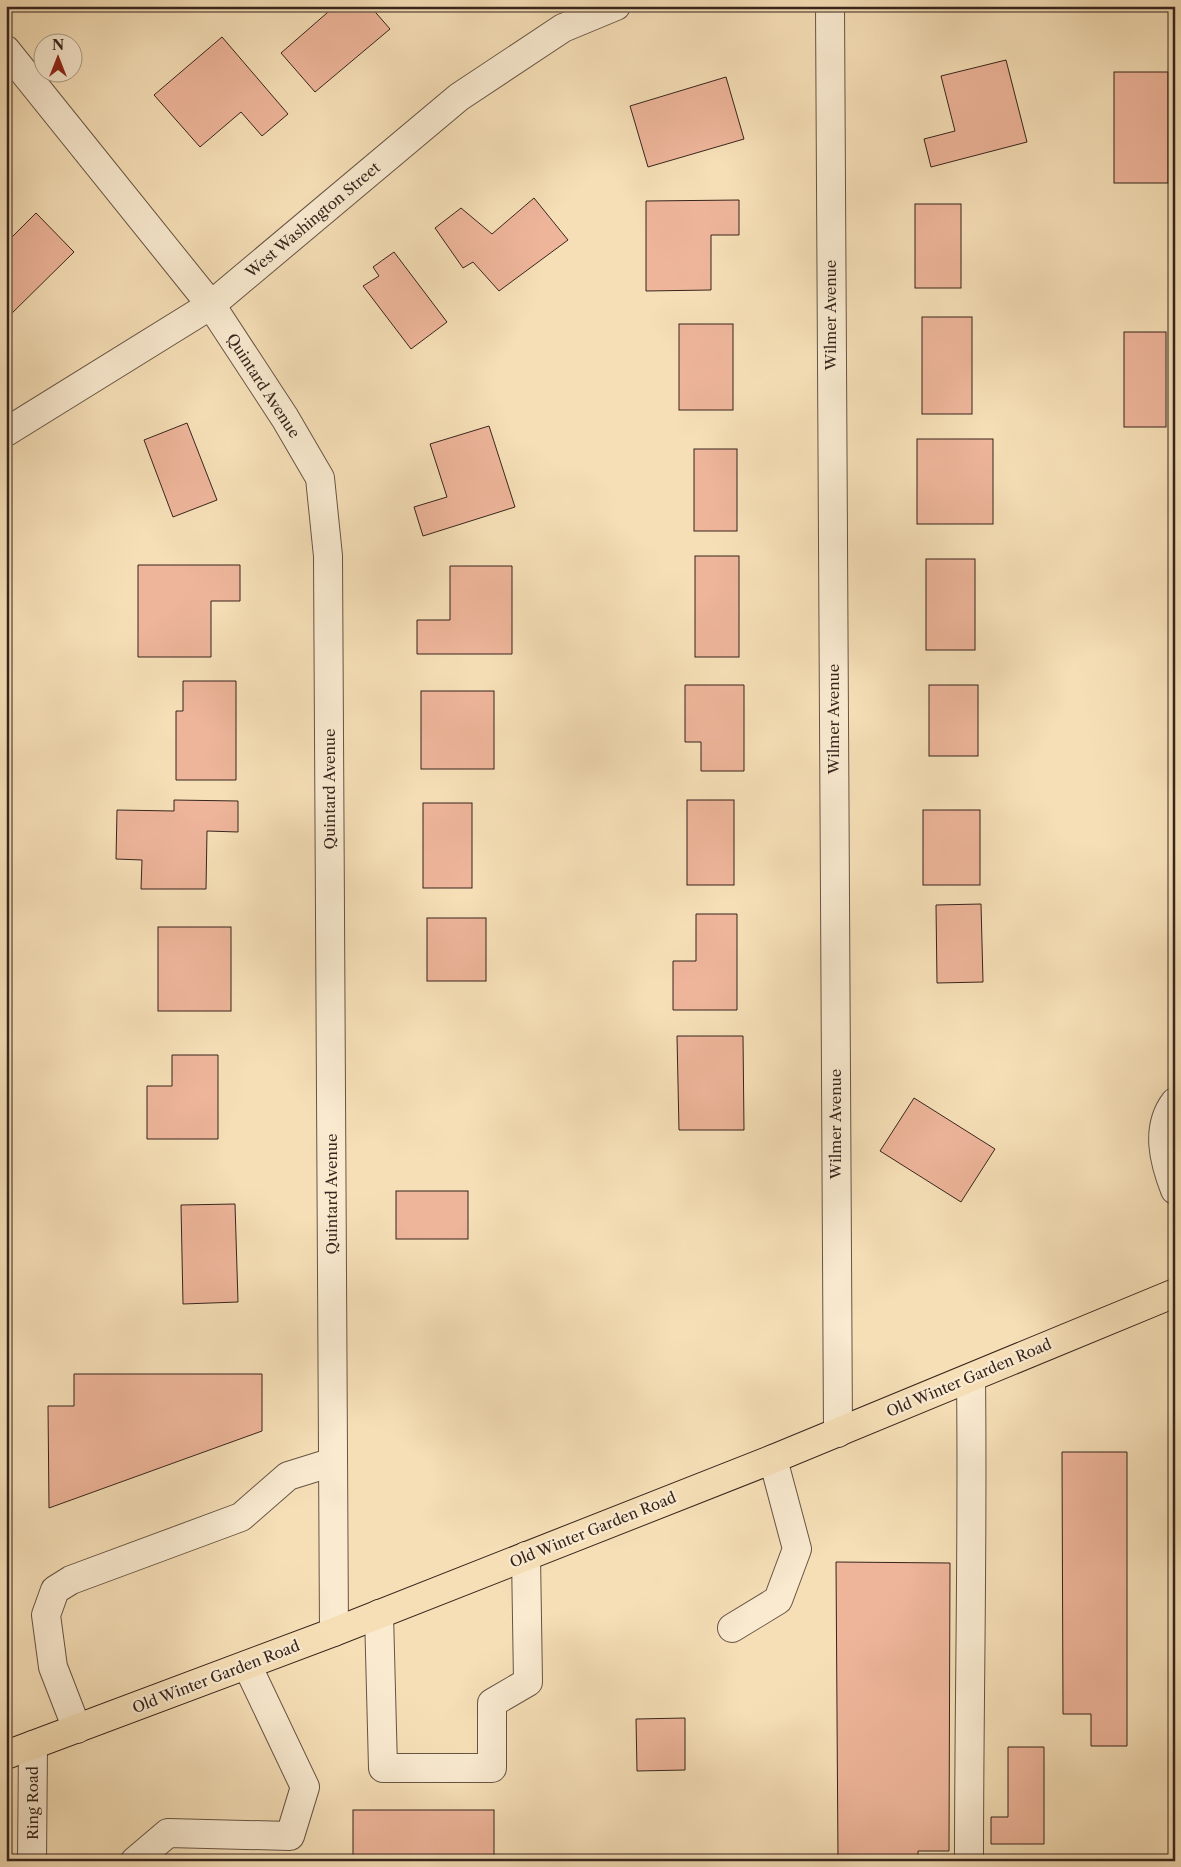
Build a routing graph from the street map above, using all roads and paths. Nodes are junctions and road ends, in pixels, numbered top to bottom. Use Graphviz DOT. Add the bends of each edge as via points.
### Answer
graph roads {
  1 [pos="616,6"];
  2 [pos="830,6"];
  3 [pos="6,50"];
  4 [pos="211,305"];
  5 [pos="6,432"];
  6 [pos="1175,1102"];
  7 [pos="1175,1190"];
  8 [pos="1175,1293"];
  9 [pos="971,1378"];
  10 [pos="838,1433"];
  11 [pos="773,1458"];
  12 [pos="333,1462"];
  13 [pos="526,1556"];
  14 [pos="380,1614"];
  15 [pos="732,1628"];
  16 [pos="334,1632"];
  17 [pos="247,1665"];
  18 [pos="78,1729"];
  19 [pos="33,1746"];
  20 [pos="6,1755"];
  21 [pos="32,1861"];
  22 [pos="136,1861"];
  23 [pos="970,1861"];
  1 -- 4 [label="street, West Washington Street" via="563,28 459,97"];
  2 -- 10 [label="street, Wilmer Avenue"];
  3 -- 4 [label="street, Quintard Avenue"];
  4 -- 5 [label="street, West Washington Street"];
  4 -- 12 [label="street, Quintard Avenue" via="320,478 327,546"];
  6 -- 7 [label="street" via="1167,1116 1163,1142"];
  8 -- 9 [label="main road, Old Winter Garden Road"];
  9 -- 10 [label="main road, Old Winter Garden Road"];
  9 -- 23 [label="street"];
  10 -- 11 [label="main road, Old Winter Garden Road"];
  11 -- 13 [label="main road, Old Winter Garden Road"];
  11 -- 15 [label="street" via="797,1549 778,1600"];
  12 -- 16 [label="street, Quintard Avenue"];
  12 -- 18 [label="street" via="288,1476 241,1516 71,1580 55,1590 46,1615 53,1668"];
  13 -- 14 [label="main road, Old Winter Garden Road"];
  13 -- 14 [label="street" via="528,1682 492,1703 492,1768 383,1768"];
  14 -- 16 [label="main road, Old Winter Garden Road"];
  16 -- 17 [label="main road, Old Winter Garden Road"];
  17 -- 18 [label="main road, Old Winter Garden Road"];
  17 -- 22 [label="street" via="306,1787 290,1836 168,1833"];
  18 -- 19 [label="main road, Old Winter Garden Road"];
  19 -- 20 [label="main road, Old Winter Garden Road"];
  19 -- 21 [label="street, Ring Road"];
}
